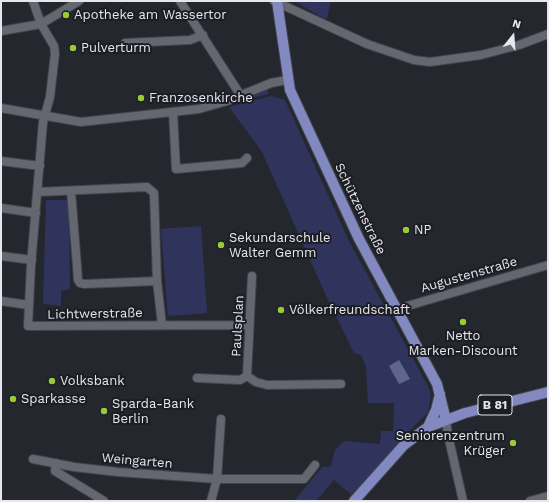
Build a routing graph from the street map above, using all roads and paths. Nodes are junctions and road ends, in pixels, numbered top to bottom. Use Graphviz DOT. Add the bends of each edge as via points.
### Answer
graph roads {
  1 [pos="33,1"];
  2 [pos="79,1"];
  3 [pos="180,1"];
  4 [pos="276,2"];
  5 [pos="41,24"];
  6 [pos="1,31"];
  7 [pos="548,34"];
  8 [pos="203,35"];
  9 [pos="125,43"];
  10 [pos="287,80"];
  11 [pos="241,96"];
  12 [pos="1,108"];
  13 [pos="174,112"];
  14 [pos="44,115"];
  15 [pos="247,158"];
  16 [pos="1,161"];
  17 [pos="40,166"];
  18 [pos="71,191"];
  19 [pos="38,192"];
  20 [pos="1,208"];
  21 [pos="36,212"];
  22 [pos="1,256"];
  23 [pos="32,260"];
  24 [pos="548,265"];
  25 [pos="252,276"];
  26 [pos="157,281"];
  27 [pos="1,301"];
  28 [pos="29,305"];
  29 [pos="396,309"];
  30 [pos="162,325"];
  31 [pos="249,325"];
  32 [pos="247,376"];
  33 [pos="197,378"];
  34 [pos="341,384"];
  35 [pos="440,392"];
  36 [pos="548,392"];
  37 [pos="221,419"];
  38 [pos="446,420"];
  39 [pos="428,427"];
  40 [pos="33,459"];
  41 [pos="56,463"];
  42 [pos="315,465"];
  43 [pos="216,479"];
  44 [pos="548,496"];
  45 [pos="104,501"];
  46 [pos="211,501"];
  47 [pos="354,501"];
  48 [pos="463,501"];
  49 [pos="530,501"];
  1 -- 5 [label="street"];
  2 -- 5 [label="street"];
  3 -- 8 [label="street"];
  4 -- 7 [label="street" via="346,36 396,55 424,62 480,55"];
  4 -- 10 [label="main road, Schützenstraße"];
  5 -- 6 [label="street"];
  5 -- 14 [label="street" via="54,46 55,54 50,97"];
  8 -- 9 [label="street" via="190,40"];
  8 -- 11 [label="street"];
  10 -- 11 [label="street" via="272,83"];
  10 -- 29 [label="main road, Schützenstraße" via="358,239"];
  11 -- 13 [label="street" via="212,106"];
  12 -- 14 [label="street"];
  13 -- 14 [label="street" via="81,122"];
  13 -- 15 [label="street" via="176,169 242,163"];
  14 -- 17 [label="street"];
  16 -- 17 [label="street"];
  17 -- 19 [label="street"];
  18 -- 19 [label="street"];
  18 -- 26 [label="street" via="80,283"];
  18 -- 26 [label="street" via="147,187 154,193"];
  19 -- 21 [label="street"];
  20 -- 21 [label="street"];
  21 -- 23 [label="street"];
  22 -- 23 [label="street"];
  23 -- 28 [label="street"];
  24 -- 29 [label="street, Augustenstraße"];
  25 -- 31 [label="street, Paulsplan"];
  26 -- 30 [label="street"];
  27 -- 28 [label="street"];
  28 -- 30 [label="street, Lichtwerstraße" via="28,326"];
  29 -- 35 [label="main road, Schützenstraße"];
  30 -- 31 [label="street, Lichtwerstraße"];
  31 -- 32 [label="street, Paulsplan"];
  32 -- 33 [label="street, Paulsplan" via="240,380"];
  32 -- 34 [label="street, Paulsplan" via="267,385"];
  35 -- 38 [label="main road, Schützenstraße"];
  35 -- 39 [label="main road"];
  36 -- 38 [label="main road, B 81"];
  37 -- 43 [label="street"];
  38 -- 39 [label="main road, B 81"];
  38 -- 48 [label="street"];
  39 -- 47 [label="main road, B 81" via="404,446"];
  40 -- 41 [label="street, Weingarten"];
  41 -- 43 [label="street, Weingarten" via="118,472"];
  41 -- 45 [label="street" via="55,471"];
  42 -- 43 [label="street, Weingarten" via="304,479"];
  43 -- 46 [label="street"];
  44 -- 49 [label="street"];
}
